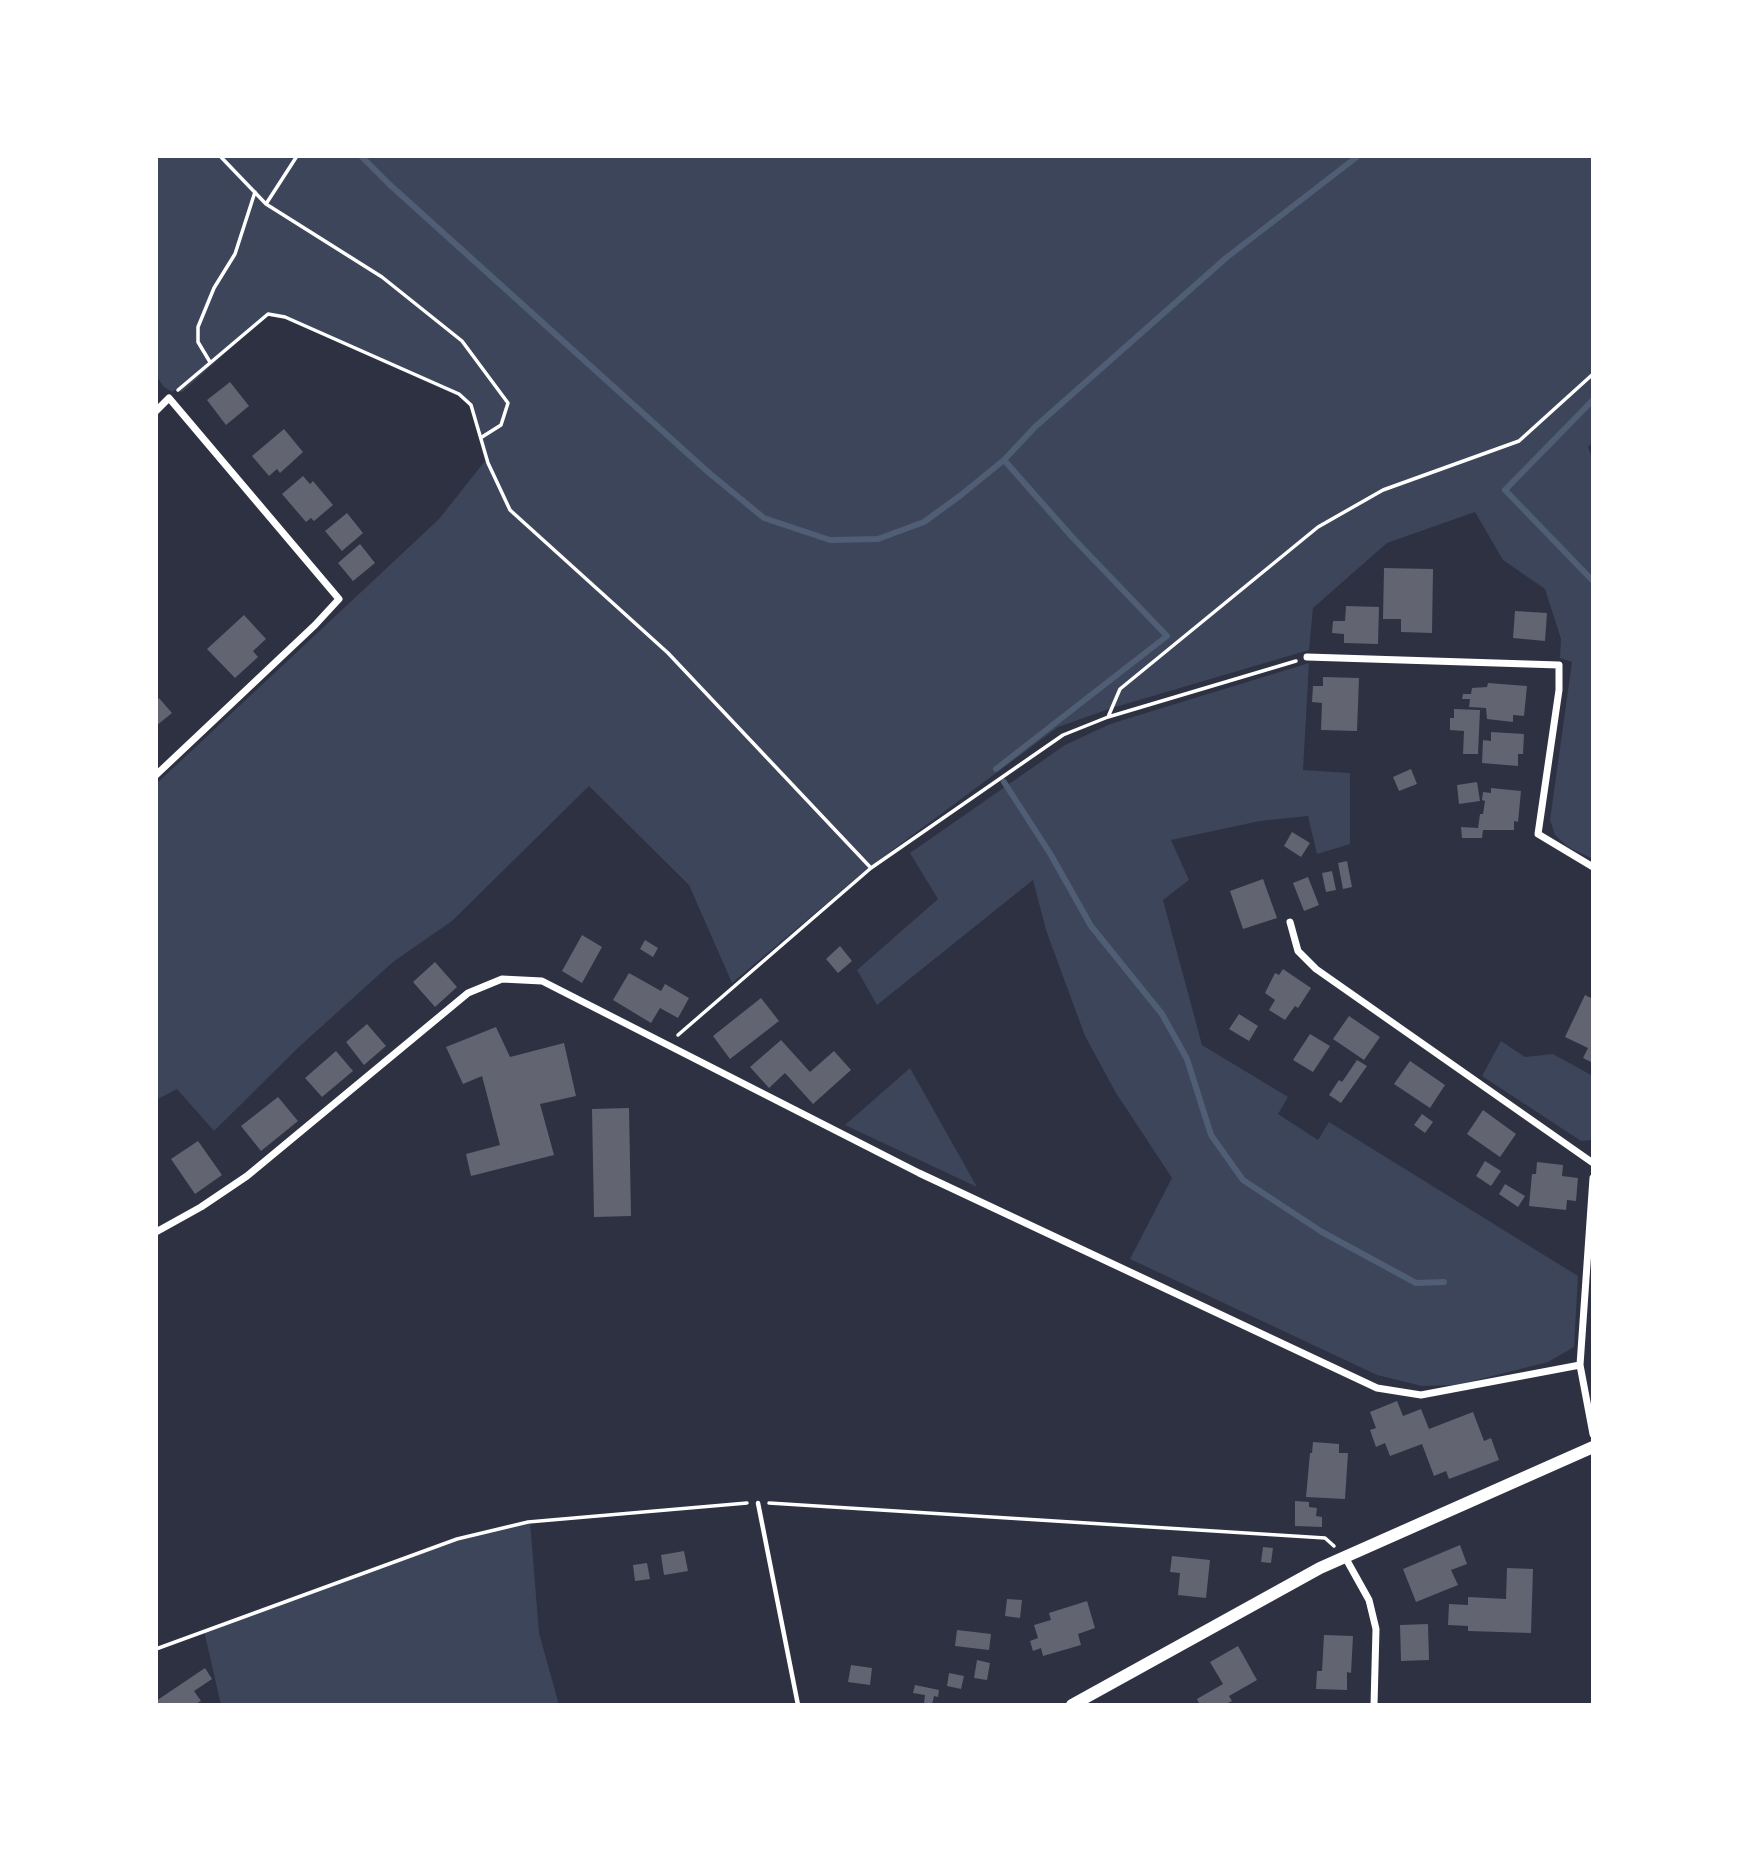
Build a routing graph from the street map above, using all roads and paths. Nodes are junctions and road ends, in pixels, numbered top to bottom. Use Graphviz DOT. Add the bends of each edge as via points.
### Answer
graph roads {
  1 [pos="220,156"];
  2 [pos="298,156"];
  3 [pos="254,192"];
  4 [pos="266,204"];
  5 [pos="210,362"];
  6 [pos="1593,374"];
  7 [pos="169,398"];
  8 [pos="156,411"];
  9 [pos="482,438"];
  10 [pos="1307,657"];
  11 [pos="1108,717"];
  12 [pos="156,775"];
  13 [pos="1593,867"];
  14 [pos="871,868"];
  15 [pos="1290,922"];
  16 [pos="666,1046"];
  17 [pos="1593,1163"];
  18 [pos="1593,1178"];
  19 [pos="156,1232"];
  20 [pos="1580,1366"];
  21 [pos="1593,1434"];
  22 [pos="1593,1447"];
  23 [pos="758,1503"];
  24 [pos="1345,1557"];
  25 [pos="187,1638"];
  26 [pos="156,1649"];
  27 [pos="798,1705"];
  28 [pos="1072,1705"];
  29 [pos="1374,1705"];
  1 -- 3 [label="path"];
  2 -- 4 [label="path"];
  3 -- 4 [label="path"];
  3 -- 5 [label="path" via="235,254 198,327 198,342"];
  4 -- 9 [label="path" via="382,277 462,341 508,403 501,425"];
  5 -- 7 [label="path"];
  5 -- 9 [label="path" via="268,314 285,317 459,394 471,405"];
  6 -- 11 [label="path" via="1519,441 1383,491 1318,527 1120,689"];
  7 -- 8 [label="street"];
  7 -- 12 [label="street" via="340,600"];
  9 -- 14 [label="path" via="510,510 668,653"];
  10 -- 11 [label="path"];
  10 -- 13 [label="street" via="1559,665 1538,834"];
  11 -- 14 [label="path" via="1063,735"];
  14 -- 16 [label="path"];
  15 -- 17 [label="street" via="1298,951 1316,969"];
  16 -- 19 [label="street" via="542,981 502,979 468,993 247,1176"];
  16 -- 20 [label="street" via="919,1173 1377,1388 1421,1395"];
  18 -- 20 [label="street"];
  20 -- 21 [label="street"];
  22 -- 24 [label="main road"];
  23 -- 27 [label="lane"];
  24 -- 28 [label="main road"];
  24 -- 29 [label="street" via="1369,1600 1376,1629"];
  25 -- 26 [label="path"];
}
